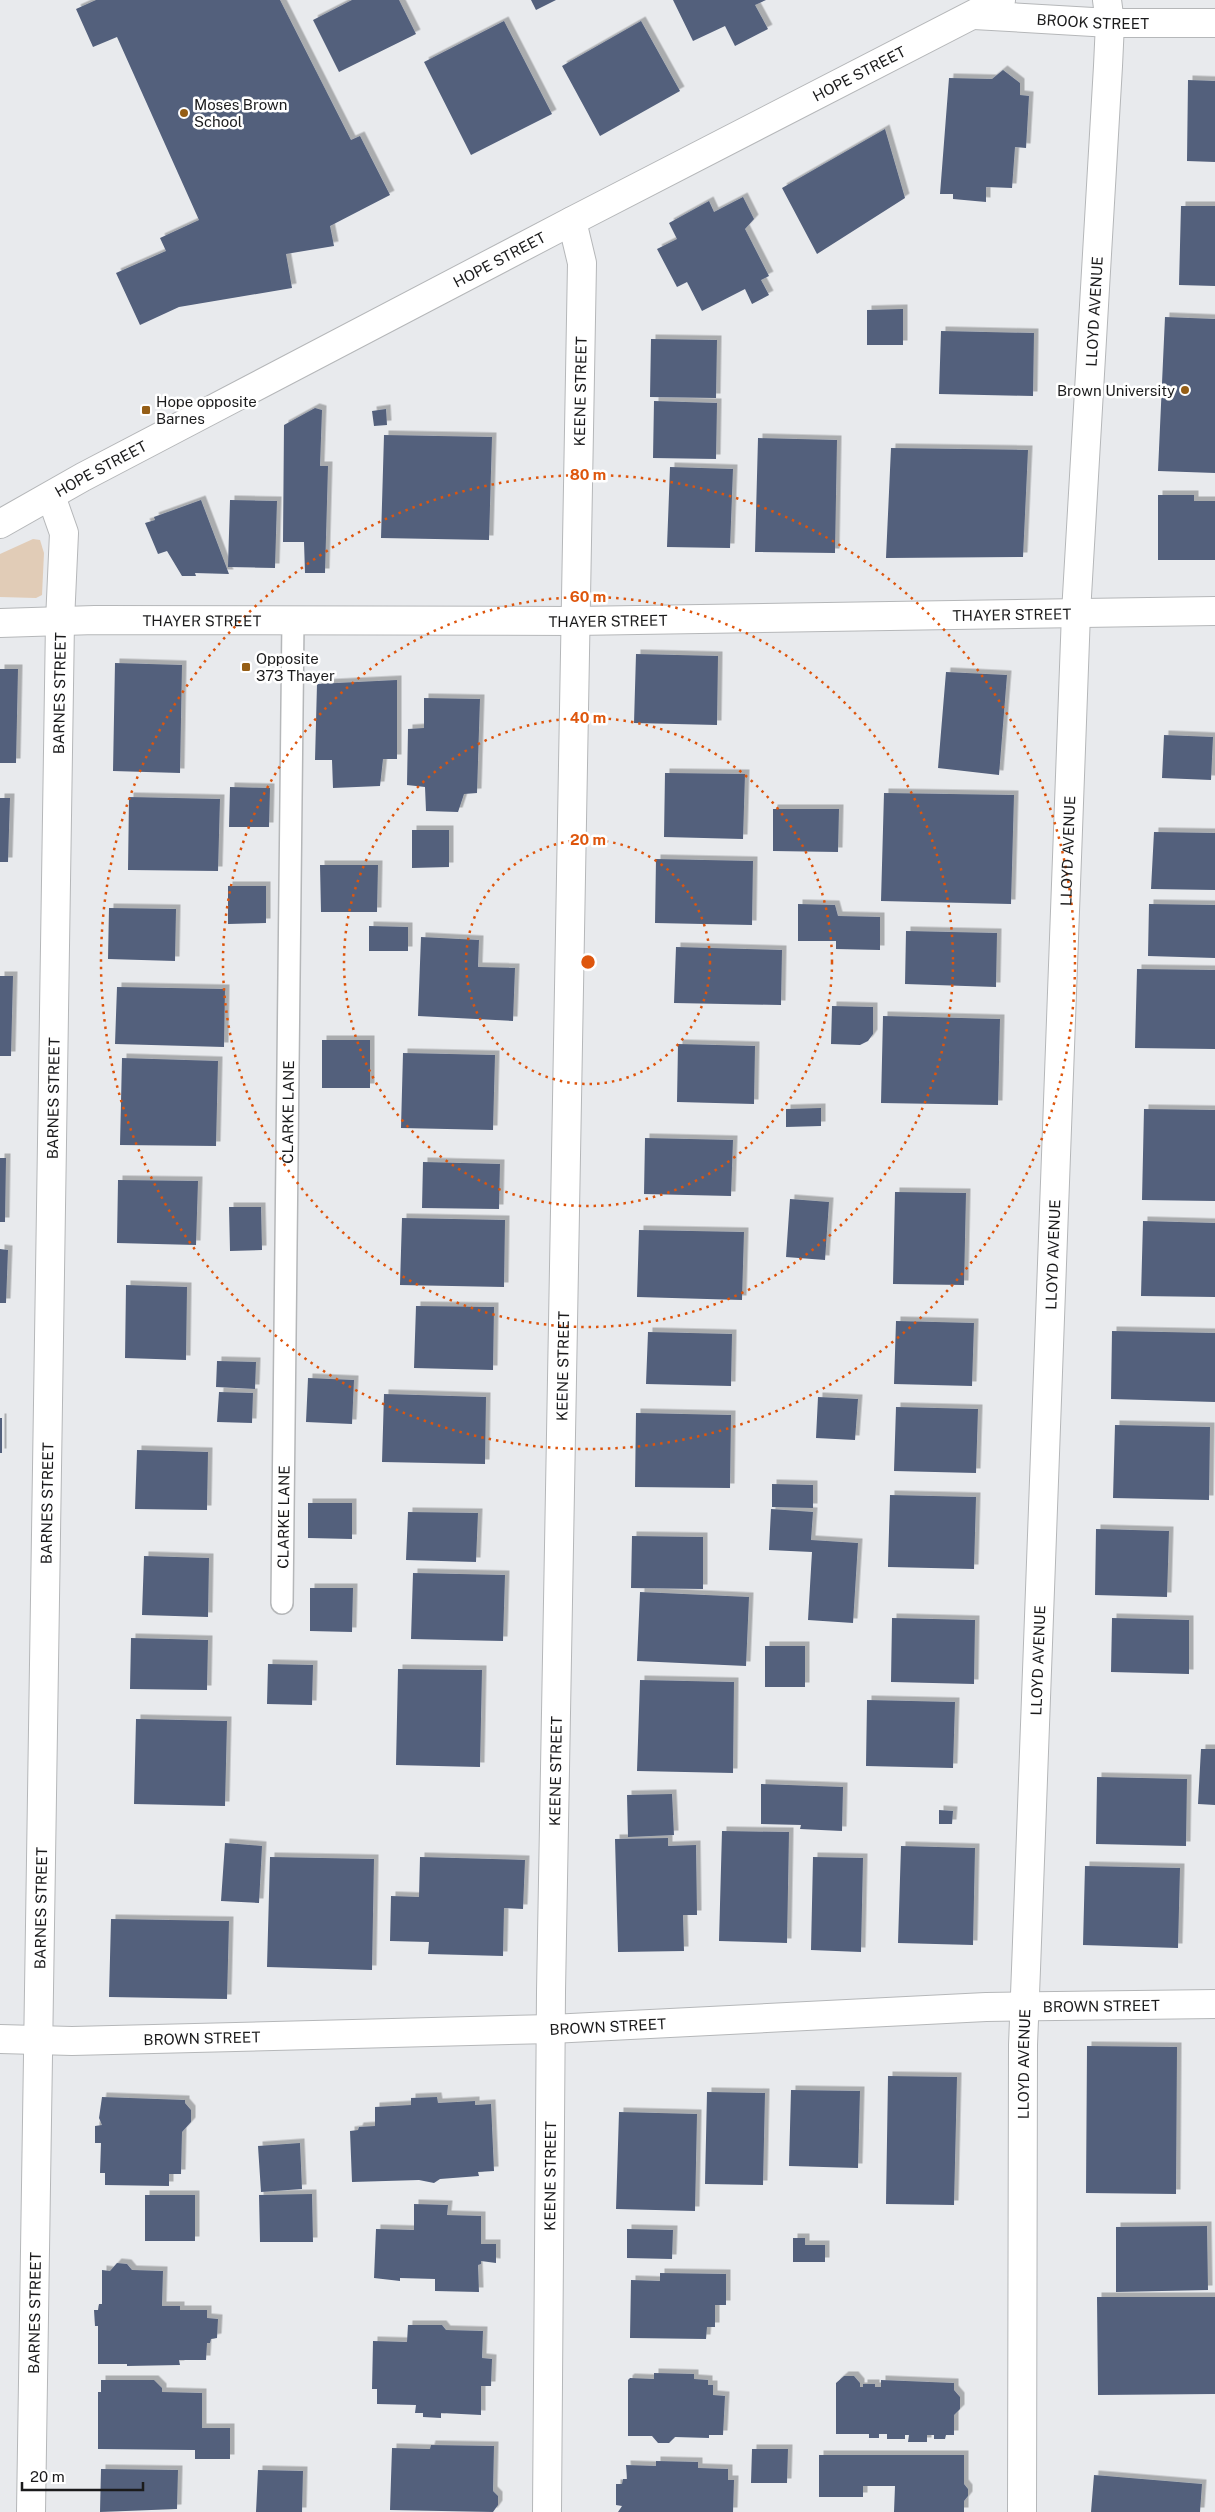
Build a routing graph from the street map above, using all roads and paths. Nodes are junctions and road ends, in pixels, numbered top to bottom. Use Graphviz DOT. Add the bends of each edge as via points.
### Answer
graph roads {
  1 [pos="1001,0"];
  2 [pos="1108,11"];
  3 [pos="969,14"];
  4 [pos="1215,23"];
  5 [pos="572,221"];
  6 [pos="51,496"];
  7 [pos="0,524"];
  8 [pos="1215,611"];
  9 [pos="1076,613"];
  10 [pos="293,620"];
  11 [pos="60,621"];
  12 [pos="575,621"];
  13 [pos="0,622"];
  14 [pos="282,1603"];
  15 [pos="1215,2004"];
  16 [pos="1024,2006"];
  17 [pos="551,2029"];
  18 [pos="0,2038"];
  19 [pos="39,2040"];
  20 [pos="31,2512"];
  21 [pos="547,2512"];
  22 [pos="1022,2512"];
  1 -- 3 [label="street, HOPE STREET"];
  2 -- 3 [label="street, BROOK STREET"];
  2 -- 4 [label="street, BROOK STREET"];
  2 -- 9 [label="street, LLOYD AVENUE"];
  3 -- 5 [label="street, HOPE STREET"];
  5 -- 6 [label="street, HOPE STREET"];
  5 -- 12 [label="street, KEENE STREET" via="582,263"];
  6 -- 7 [label="street, HOPE STREET"];
  6 -- 11 [label="street, BARNES STREET" via="64,533"];
  8 -- 9 [label="street, THAYER STREET"];
  9 -- 12 [label="street, THAYER STREET"];
  9 -- 16 [label="street, LLOYD AVENUE"];
  10 -- 11 [label="street, THAYER STREET"];
  10 -- 12 [label="street, THAYER STREET"];
  10 -- 14 [label="lane, CLARKE LANE"];
  11 -- 13 [label="street, THAYER STREET"];
  11 -- 19 [label="street, BARNES STREET"];
  12 -- 17 [label="street, KEENE STREET"];
  15 -- 16 [label="street, BROWN STREET"];
  16 -- 17 [label="street, BROWN STREET"];
  16 -- 22 [label="street, LLOYD AVENUE"];
  17 -- 19 [label="street, BROWN STREET"];
  17 -- 21 [label="street, KEENE STREET"];
  18 -- 19 [label="street, BROWN STREET"];
  19 -- 20 [label="street, BARNES STREET"];
}
